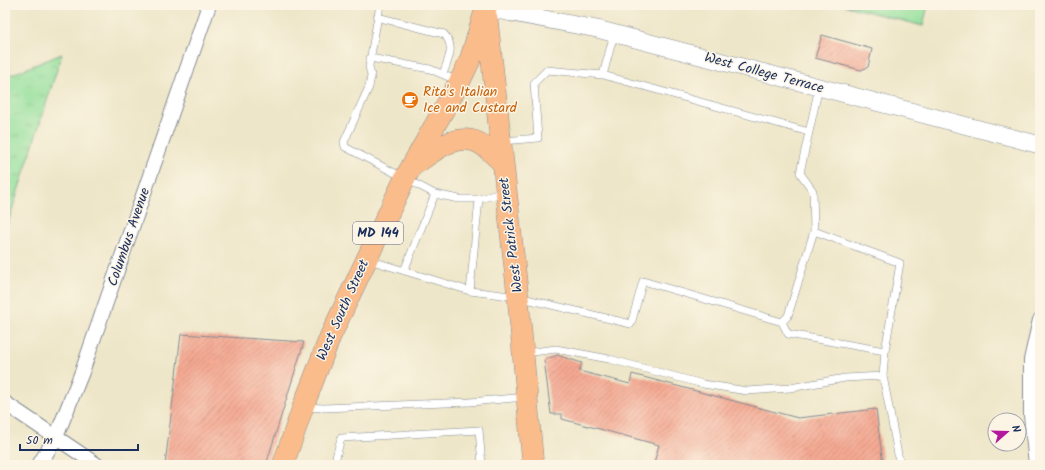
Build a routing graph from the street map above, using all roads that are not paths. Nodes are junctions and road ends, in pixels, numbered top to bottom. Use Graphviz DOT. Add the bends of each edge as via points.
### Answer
graph roads {
  1 [pos="210,5"];
  2 [pos="380,5"];
  3 [pos="485,6"];
  4 [pos="377,17"];
  5 [pos="614,33"];
  6 [pos="370,58"];
  7 [pos="603,75"];
  8 [pos="451,78"];
  9 [pos="819,87"];
  10 [pos="809,132"];
  11 [pos="500,142"];
  12 [pos="1040,145"];
  13 [pos="502,162"];
  14 [pos="407,174"];
  15 [pos="506,192"];
  16 [pos="435,194"];
  17 [pos="479,199"];
  18 [pos="814,231"];
  19 [pos="366,259"];
  20 [pos="404,271"];
  21 [pos="470,291"];
  22 [pos="518,297"];
  23 [pos="1040,320"];
  24 [pos="782,322"];
  25 [pos="886,351"];
  26 [pos="523,353"];
  27 [pos="883,376"];
  28 [pos="527,397"];
  29 [pos="5,403"];
  30 [pos="303,407"];
  31 [pos="56,437"];
  32 [pos="39,465"];
  33 [pos="97,465"];
  34 [pos="283,465"];
  35 [pos="334,465"];
  36 [pos="482,465"];
  37 [pos="533,465"];
  38 [pos="900,465"];
  39 [pos="1036,465"];
  1 -- 31 [label="street, Columbus Avenue" via="82,372"];
  2 -- 4 [label="lane"];
  3 -- 5 [label="street, West College Terrace"];
  3 -- 8 [label="main road, West South Street / MD 144" via="470,60"];
  3 -- 11 [label="main road, West Patrick Street"];
  4 -- 6 [label="lane"];
  4 -- 8 [label="lane" via="444,34 450,41 452,50"];
  5 -- 7 [label="lane"];
  5 -- 9 [label="street, West College Terrace"];
  6 -- 8 [label="lane" via="430,69"];
  6 -- 14 [label="lane" via="372,76 369,87 344,142 345,147"];
  7 -- 10 [label="lane"];
  7 -- 11 [label="lane" via="547,70 534,82 538,138"];
  8 -- 14 [label="main road, West South Street / MD 144"];
  9 -- 10 [label="lane"];
  9 -- 12 [label="street, West College Terrace"];
  10 -- 18 [label="lane" via="800,173 814,191"];
  11 -- 13 [label="main road, West Patrick Street"];
  13 -- 14 [label="main road" via="483,145 458,140 440,146"];
  13 -- 15 [label="main road, West Patrick Street"];
  14 -- 16 [label="lane"];
  14 -- 19 [label="main road, West South Street / MD 144"];
  15 -- 17 [label="lane"];
  15 -- 22 [label="main road, West Patrick Street"];
  16 -- 17 [label="lane" via="459,199"];
  16 -- 20 [label="lane"];
  17 -- 21 [label="lane"];
  18 -- 24 [label="lane" via="788,316"];
  18 -- 25 [label="lane" via="900,263"];
  19 -- 20 [label="lane"];
  19 -- 30 [label="main road, West South Street / MD 144" via="330,337"];
  20 -- 21 [label="lane"];
  21 -- 22 [label="lane"];
  22 -- 24 [label="lane" via="631,324 643,281"];
  22 -- 26 [label="main road, West Patrick Street"];
  23 -- 39 [label="street" via="1031,360 1031,415"];
  24 -- 25 [label="lane" via="788,334"];
  25 -- 27 [label="lane"];
  26 -- 27 [label="lane" via="556,349 609,359 703,384 747,391 790,388 845,378"];
  26 -- 28 [label="main road, West Patrick Street"];
  27 -- 38 [label="lane"];
  28 -- 30 [label="lane" via="470,402"];
  28 -- 37 [label="main road, West Patrick Street"];
  29 -- 31 [label="street"];
  30 -- 34 [label="main road, West South Street / MD 144"];
  31 -- 32 [label="street, Columbus Avenue"];
  31 -- 33 [label="street"];
  35 -- 36 [label="lane" via="341,438 479,430"];
}
